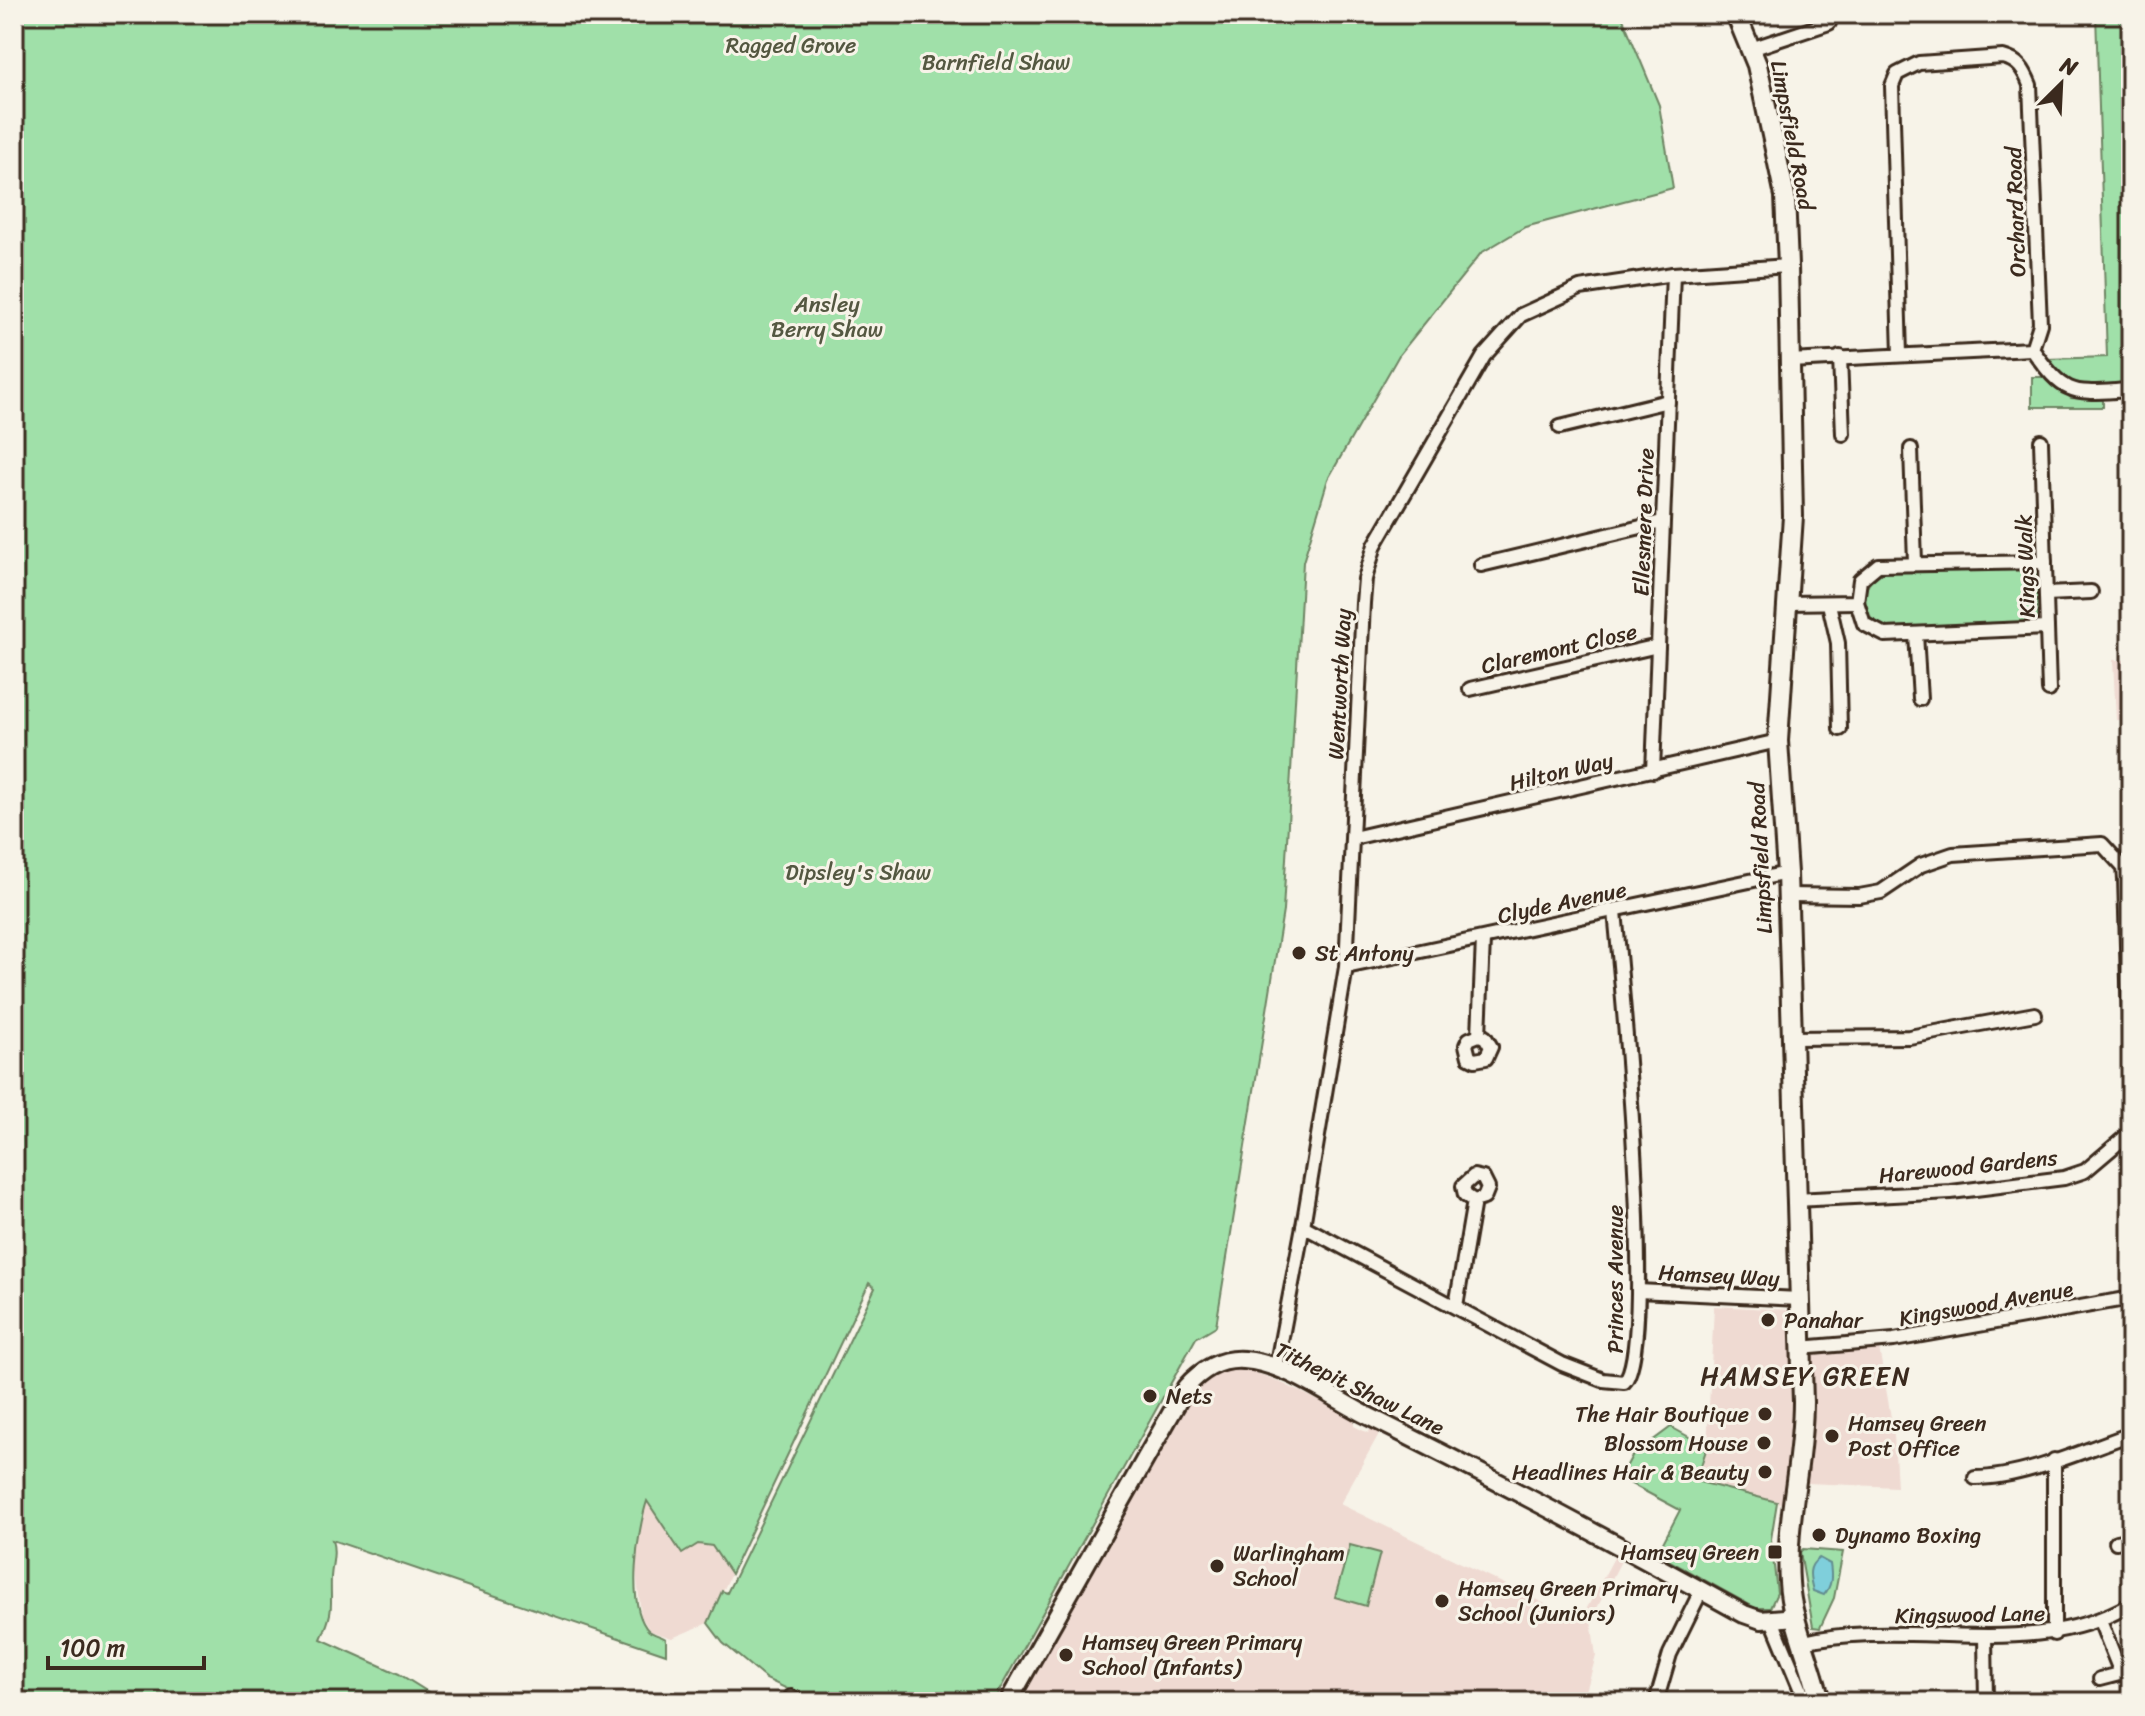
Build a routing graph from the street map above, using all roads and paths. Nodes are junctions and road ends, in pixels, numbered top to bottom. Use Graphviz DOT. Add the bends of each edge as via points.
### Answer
graph roads {
  1 [pos="1736,14"];
  2 [pos="1829,23"];
  3 [pos="1751,49"];
  4 [pos="1788,266"];
  5 [pos="1673,274"];
  6 [pos="2032,349"];
  7 [pos="1900,355"];
  8 [pos="1840,357"];
  9 [pos="1789,361"];
  10 [pos="2131,390"];
  11 [pos="1668,401"];
  12 [pos="1560,427"];
  13 [pos="1843,434"];
  14 [pos="2041,441"];
  15 [pos="1911,449"];
  16 [pos="1662,522"];
  17 [pos="1915,562"];
  18 [pos="2045,562"];
  19 [pos="1481,565"];
  20 [pos="2091,592"];
  21 [pos="2046,594"];
  22 [pos="1857,602"];
  23 [pos="1787,603"];
  24 [pos="1829,604"];
  25 [pos="2047,628"];
  26 [pos="1916,634"];
  27 [pos="1658,646"];
  28 [pos="1470,689"];
  29 [pos="2049,690"];
  30 [pos="1920,699"];
  31 [pos="1835,722"];
  32 [pos="1778,741"];
  33 [pos="1653,771"];
  34 [pos="1353,838"];
  35 [pos="1787,873"];
  36 [pos="1787,895"];
  37 [pos="1615,911"];
  38 [pos="1483,940"];
  39 [pos="1346,967"];
  40 [pos="2035,1014"];
  41 [pos="1479,1035"];
  42 [pos="1791,1038"];
  43 [pos="2131,1081"];
  44 [pos="2131,1132"];
  45 [pos="1795,1200"];
  46 [pos="1474,1201"];
  47 [pos="1303,1226"];
  48 [pos="1638,1291"];
  49 [pos="2131,1298"];
  50 [pos="1799,1299"];
  51 [pos="1456,1306"];
  52 [pos="1800,1348"];
  53 [pos="1276,1368"];
  54 [pos="2131,1434"];
  55 [pos="2054,1460"];
  56 [pos="1975,1478"];
  57 [pos="2131,1539"];
  58 [pos="2116,1542"];
  59 [pos="1701,1591"];
  60 [pos="2131,1604"];
  61 [pos="1796,1617"];
  62 [pos="1772,1620"];
  63 [pos="2100,1621"];
  64 [pos="2054,1634"];
  65 [pos="1985,1636"];
  66 [pos="1804,1642"];
  67 [pos="2126,1672"];
  68 [pos="2100,1679"];
  69 [pos="1008,1702"];
  70 [pos="1656,1702"];
  71 [pos="1806,1702"];
  72 [pos="1820,1702"];
  73 [pos="1986,1702"];
  1 -- 3 [label="main road, Limpsfield Road"];
  2 -- 3 [label="street"];
  3 -- 4 [label="main road, Limpsfield Road" via="1785,196"];
  4 -- 5 [label="street, Wentworth Way"];
  4 -- 9 [label="main road, Limpsfield Road"];
  5 -- 11 [label="street, Ellesmere Drive"];
  5 -- 34 [label="street, Wentworth Way" via="1580,288 1521,315 1484,356 1389,518 1365,579"];
  6 -- 7 [label="street"];
  6 -- 7 [label="street, Orchard Road" via="2040,324 2030,85 2020,65 2003,57 1919,63 1897,74 1892,86"];
  6 -- 10 [label="street" via="2053,379 2074,393"];
  7 -- 8 [label="street"];
  8 -- 9 [label="street"];
  8 -- 13 [label="street"];
  9 -- 23 [label="main road, Limpsfield Road" via="1793,516"];
  11 -- 12 [label="street"];
  11 -- 16 [label="street, Ellesmere Drive"];
  14 -- 18 [label="street, Kings Walk"];
  15 -- 17 [label="street"];
  16 -- 19 [label="street"];
  16 -- 27 [label="street, Ellesmere Drive"];
  17 -- 18 [label="street"];
  17 -- 22 [label="street" via="1878,565 1860,580"];
  18 -- 21 [label="street, Kings Walk"];
  20 -- 21 [label="street"];
  21 -- 25 [label="street, Kings Walk"];
  22 -- 24 [label="street"];
  22 -- 26 [label="street" via="1864,624 1885,635"];
  23 -- 24 [label="street"];
  23 -- 32 [label="main road, Limpsfield Road"];
  24 -- 31 [label="street" via="1838,643"];
  25 -- 26 [label="street"];
  25 -- 29 [label="street, Kings Walk"];
  26 -- 30 [label="street"];
  27 -- 28 [label="street, Claremont Close"];
  27 -- 33 [label="street, Ellesmere Drive"];
  32 -- 33 [label="street, Hilton Way"];
  32 -- 35 [label="main road, Limpsfield Road"];
  33 -- 34 [label="street, Hilton Way"];
  34 -- 39 [label="street, Wentworth Way"];
  35 -- 36 [label="main road, Limpsfield Road"];
  35 -- 37 [label="street, Clyde Avenue"];
  36 -- 42 [label="main road, Limpsfield Road"];
  36 -- 43 [label="street" via="1881,892 1921,865 1953,854 2102,844 2124,868"];
  37 -- 38 [label="street, Clyde Avenue"];
  37 -- 48 [label="street, Princes Avenue" via="1634,1148"];
  38 -- 39 [label="street, Clyde Avenue"];
  38 -- 41 [label="street"];
  39 -- 47 [label="street, Wentworth Way"];
  40 -- 42 [label="street" via="1909,1037"];
  42 -- 45 [label="main road, Limpsfield Road"];
  44 -- 45 [label="street, Harewood Gardens" via="2085,1171 2064,1178 1951,1192"];
  45 -- 50 [label="main road, Limpsfield Road"];
  46 -- 51 [label="street"];
  47 -- 51 [label="street, Princes Avenue"];
  47 -- 53 [label="street, Wentworth Way"];
  48 -- 50 [label="street, Hamsey Way"];
  48 -- 51 [label="street, Princes Avenue" via="1635,1362 1624,1382 1562,1364"];
  49 -- 52 [label="street, Kingswood Avenue" via="1894,1340"];
  50 -- 52 [label="main road, Limpsfield Road"];
  52 -- 61 [label="main road, Limpsfield Road" via="1803,1433 1789,1549"];
  53 -- 59 [label="street, Tithepit Shaw Lane"];
  53 -- 69 [label="street, Tithepit Shaw Lane" via="1231,1360 1212,1365 1186,1387"];
  54 -- 55 [label="street"];
  55 -- 56 [label="street"];
  55 -- 64 [label="street"];
  57 -- 58 [label="street"];
  59 -- 62 [label="street, Tithepit Shaw Lane" via="1744,1614"];
  59 -- 70 [label="street" via="1677,1637"];
  60 -- 63 [label="street, Kingswood Lane"];
  61 -- 62 [label="street, Tithepit Shaw Lane"];
  61 -- 66 [label="main road, Limpsfield Road"];
  62 -- 71 [label="street"];
  63 -- 64 [label="street, Kingswood Lane"];
  63 -- 67 [label="street"];
  64 -- 65 [label="street, Kingswood Lane"];
  65 -- 66 [label="street, Kingswood Lane" via="1849,1636"];
  65 -- 73 [label="street"];
  66 -- 72 [label="main road, Limpsfield Road"];
  67 -- 68 [label="street"];
}
